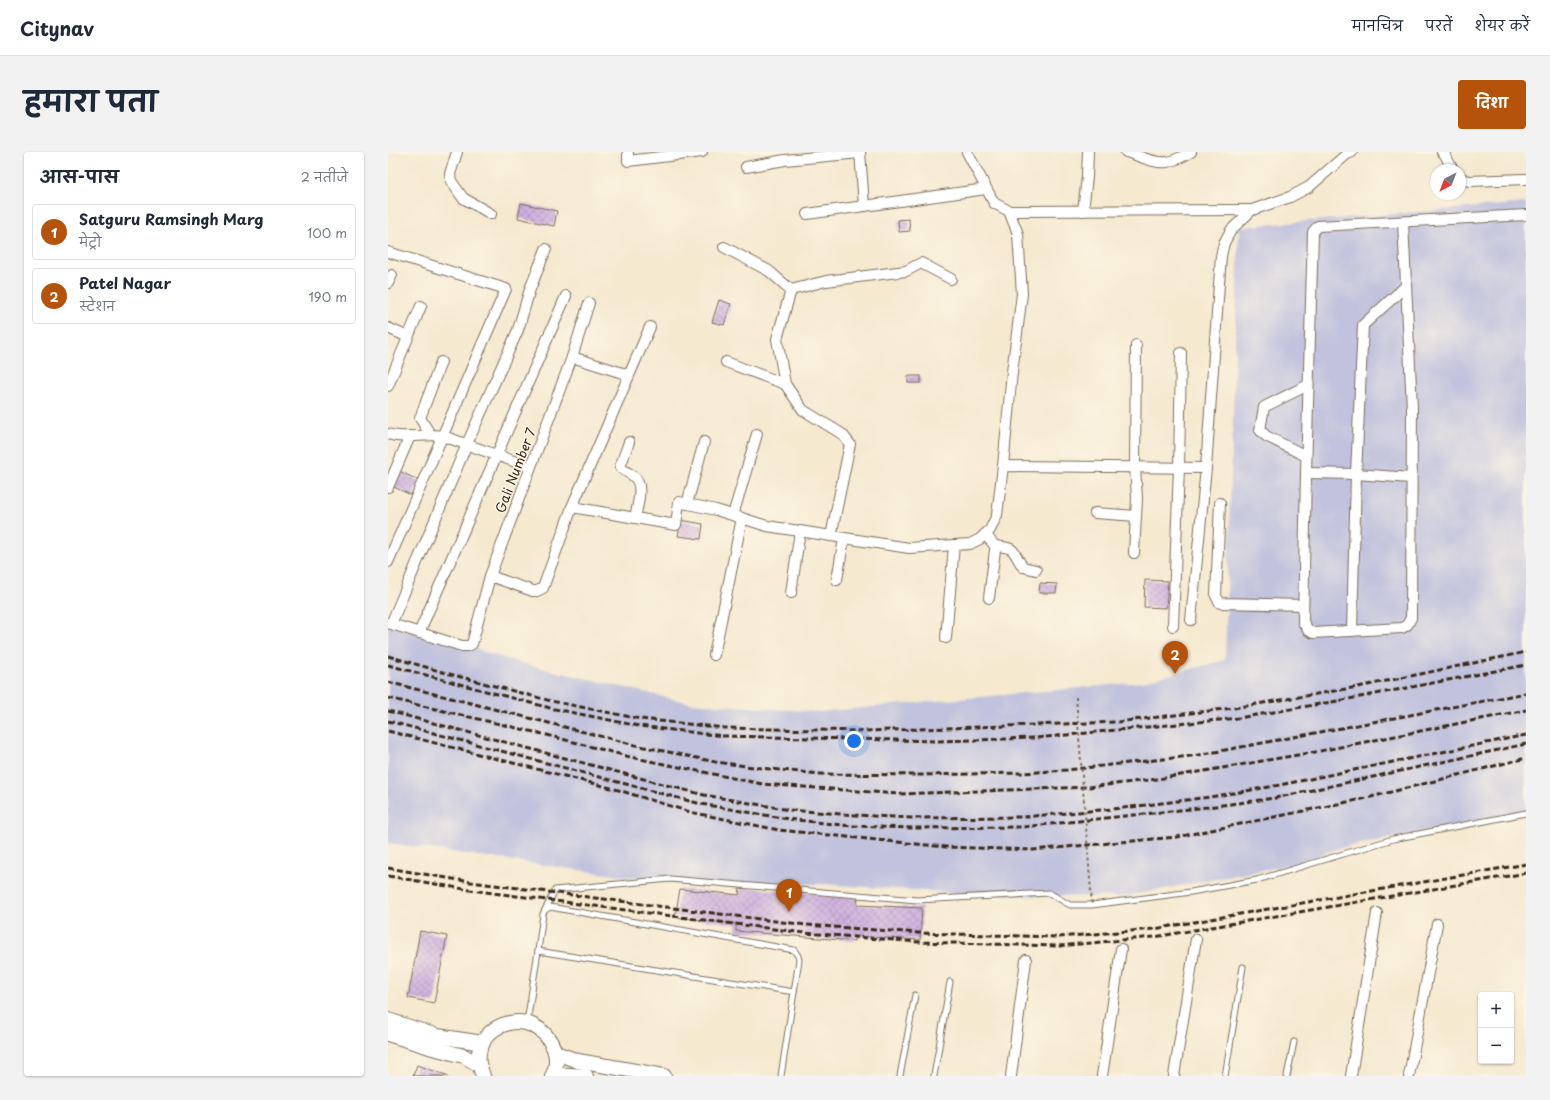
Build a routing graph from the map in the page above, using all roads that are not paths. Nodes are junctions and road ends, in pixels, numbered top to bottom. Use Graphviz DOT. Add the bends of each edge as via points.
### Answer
graph roads {
  1 [pos="457,152"];
  2 [pos="628,152"];
  3 [pos="702,152"];
  4 [pos="860,152"];
  5 [pos="967,152"];
  6 [pos="1088,152"];
  7 [pos="1126,152"];
  8 [pos="1191,152"];
  9 [pos="1443,152"];
  10 [pos="1348,153"];
  11 [pos="1450,164"];
  12 [pos="746,167"];
  13 [pos="1526,179"];
  14 [pos="1466,180"];
  15 [pos="986,189"];
  16 [pos="864,206"];
  17 [pos="1252,210"];
  18 [pos="1009,211"];
  19 [pos="1083,211"];
  20 [pos="491,214"];
  21 [pos="806,214"];
  22 [pos="1526,215"];
  23 [pos="1403,222"];
  24 [pos="724,247"];
  25 [pos="546,249"];
  26 [pos="388,252"];
  27 [pos="951,278"];
  28 [pos="1406,286"];
  29 [pos="791,290"];
  30 [pos="566,296"];
  31 [pos="589,303"];
  32 [pos="421,306"];
  33 [pos="650,327"];
  34 [pos="388,328"];
  35 [pos="408,337"];
  36 [pos="1136,345"];
  37 [pos="1182,353"];
  38 [pos="572,357"];
  39 [pos="441,362"];
  40 [pos="726,362"];
  41 [pos="629,374"];
  42 [pos="784,384"];
  43 [pos="1308,385"];
  44 [pos="388,386"];
  45 [pos="388,434"];
  46 [pos="430,434"];
  47 [pos="757,434"];
  48 [pos="410,436"];
  49 [pos="443,436"];
  50 [pos="629,442"];
  51 [pos="704,442"];
  52 [pos="467,444"];
  53 [pos="497,455"];
  54 [pos="1306,456"];
  55 [pos="1003,466"];
  56 [pos="530,467"];
  57 [pos="1135,467"];
  58 [pos="1179,468"];
  59 [pos="1206,468"];
  60 [pos="1306,473"];
  61 [pos="1356,474"];
  62 [pos="1411,478"];
  63 [pos="388,487"];
  64 [pos="1220,503"];
  65 [pos="687,504"];
  66 [pos="572,507"];
  67 [pos="1095,513"];
  68 [pos="1136,516"];
  69 [pos="738,517"];
  70 [pos="636,518"];
  71 [pos="800,531"];
  72 [pos="985,534"];
  73 [pos="831,536"];
  74 [pos="844,538"];
  75 [pos="954,545"];
  76 [pos="995,546"];
  77 [pos="1134,553"];
  78 [pos="388,562"];
  79 [pos="1036,570"];
  80 [pos="490,576"];
  81 [pos="837,580"];
  82 [pos="791,593"];
  83 [pos="989,598"];
  84 [pos="1303,605"];
  85 [pos="1191,620"];
  86 [pos="389,624"];
  87 [pos="1173,626"];
  88 [pos="1352,631"];
  89 [pos="419,633"];
  90 [pos="946,638"];
  91 [pos="714,654"];
  92 [pos="1526,813"];
  93 [pos="545,910"];
  94 [pos="1377,913"];
  95 [pos="1436,924"];
  96 [pos="1196,939"];
  97 [pos="1121,949"];
  98 [pos="538,951"];
  99 [pos="1026,960"];
  100 [pos="1243,967"];
  101 [pos="950,982"];
  102 [pos="794,992"];
  103 [pos="915,995"];
  104 [pos="388,1020"];
  105 [pos="528,1023"];
  106 [pos="388,1034"];
  107 [pos="1294,1042"];
  108 [pos="483,1043"];
  109 [pos="556,1053"];
  110 [pos="481,1070"];
  111 [pos="553,1075"];
  112 [pos="586,1076"];
  113 [pos="664,1076"];
  114 [pos="781,1076"];
  115 [pos="900,1076"];
  116 [pos="934,1076"];
  117 [pos="1011,1076"];
  118 [pos="1102,1076"];
  119 [pos="1174,1076"];
  120 [pos="1225,1076"];
  121 [pos="1288,1076"];
  122 [pos="1351,1076"];
  123 [pos="1409,1076"];
  1 -- 20 [label="street" via="450,174 452,181 463,198"];
  2 -- 3 [label="street" via="628,160"];
  4 -- 12 [label="street"];
  4 -- 16 [label="street"];
  5 -- 15 [label="street"];
  6 -- 19 [label="street"];
  7 -- 8 [label="street" via="1166,162"];
  9 -- 11 [label="street"];
  10 -- 17 [label="street" via="1310,187"];
  13 -- 14 [label="street"];
  15 -- 16 [label="street"];
  15 -- 18 [label="street" via="994,203"];
  16 -- 21 [label="street"];
  17 -- 19 [label="street"];
  17 -- 59 [label="street" via="1231,230 1221,256"];
  18 -- 19 [label="street"];
  18 -- 55 [label="street" via="1018,234 1022,294"];
  22 -- 23 [label="street"];
  23 -- 28 [label="street"];
  23 -- 43 [label="street" via="1318,226 1314,230"];
  24 -- 29 [label="street" via="769,271"];
  25 -- 52 [label="street" via="530,289 518,330"];
  26 -- 49 [label="street" via="506,289"];
  27 -- 29 [label="street" via="921,263 906,271 826,281"];
  28 -- 61 [label="street" via="1363,325"];
  28 -- 62 [label="street" via="1412,408"];
  29 -- 42 [label="street" via="777,339"];
  30 -- 53 [label="street"];
  31 -- 38 [label="street, Gali Number 7"];
  32 -- 35 [label="street"];
  33 -- 41 [label="street"];
  34 -- 35 [label="street"];
  35 -- 44 [label="street"];
  36 -- 57 [label="street"];
  37 -- 58 [label="street"];
  38 -- 41 [label="street"];
  38 -- 56 [label="street, Gali Number 7"];
  39 -- 46 [label="street" via="420,418"];
  40 -- 42 [label="street"];
  41 -- 66 [label="street"];
  42 -- 73 [label="street" via="803,410 842,434 850,444"];
  43 -- 54 [label="street"];
  43 -- 54 [label="street" via="1264,407 1260,430 1266,436"];
  45 -- 48 [label="street"];
  46 -- 48 [label="street"];
  46 -- 49 [label="street"];
  47 -- 69 [label="street"];
  48 -- 63 [label="street"];
  49 -- 52 [label="street"];
  49 -- 78 [label="street"];
  50 -- 70 [label="street" via="620,467 634,476 640,486"];
  51 -- 65 [label="street"];
  52 -- 53 [label="street"];
  52 -- 86 [label="street"];
  53 -- 56 [label="street"];
  53 -- 89 [label="street"];
  54 -- 60 [label="street"];
  55 -- 57 [label="street"];
  55 -- 72 [label="street" via="996,515 990,530"];
  56 -- 80 [label="street, Gali Number 7"];
  57 -- 58 [label="street"];
  57 -- 68 [label="street"];
  58 -- 59 [label="street"];
  58 -- 87 [label="street"];
  59 -- 85 [label="street"];
  60 -- 61 [label="street"];
  60 -- 84 [label="street"];
  61 -- 62 [label="street"];
  61 -- 88 [label="street"];
  62 -- 88 [label="street" via="1412,618 1402,628"];
  64 -- 84 [label="street" via="1216,596 1220,603"];
  65 -- 69 [label="street"];
  65 -- 70 [label="street" via="679,502 676,525"];
  66 -- 70 [label="street"];
  66 -- 80 [label="street" via="543,588 533,591"];
  67 -- 68 [label="street"];
  68 -- 77 [label="street"];
  69 -- 71 [label="street" via="767,526"];
  69 -- 91 [label="street"];
  71 -- 73 [label="street"];
  71 -- 82 [label="street"];
  72 -- 75 [label="street" via="970,544"];
  72 -- 76 [label="street"];
  73 -- 74 [label="street"];
  74 -- 75 [label="street" via="909,548"];
  74 -- 81 [label="street"];
  75 -- 90 [label="street"];
  76 -- 79 [label="street" via="1014,550 1022,567"];
  76 -- 83 [label="street"];
  80 -- 89 [label="street, Gali Number 7" via="472,644 462,646"];
  84 -- 88 [label="street" via="1303,622 1313,633"];
  86 -- 89 [label="street"];
  92 -- 93 [label="lane" via="1393,838 1258,880 1092,905 1070,905 1049,893 917,900 670,879 555,890"];
  93 -- 98 [label="lane"];
  93 -- 102 [label="lane" via="550,908 794,950 799,960"];
  94 -- 122 [label="street"];
  95 -- 123 [label="street"];
  96 -- 119 [label="street"];
  97 -- 118 [label="street"];
  98 -- 102 [label="lane"];
  98 -- 105 [label="lane"];
  99 -- 117 [label="street"];
  100 -- 120 [label="lane"];
  101 -- 116 [label="lane"];
  102 -- 114 [label="lane"];
  103 -- 115 [label="lane"];
  104 -- 108 [label="street" via="437,1036"];
  105 -- 108 [label="street" via="510,1022 494,1029"];
  105 -- 109 [label="street" via="540,1029 550,1039"];
  106 -- 110 [label="street" via="464,1056"];
  107 -- 121 [label="lane"];
  108 -- 110 [label="street" via="479,1057"];
  109 -- 111 [label="street"];
  109 -- 113 [label="street" via="578,1061"];
  111 -- 112 [label="street"];
}
